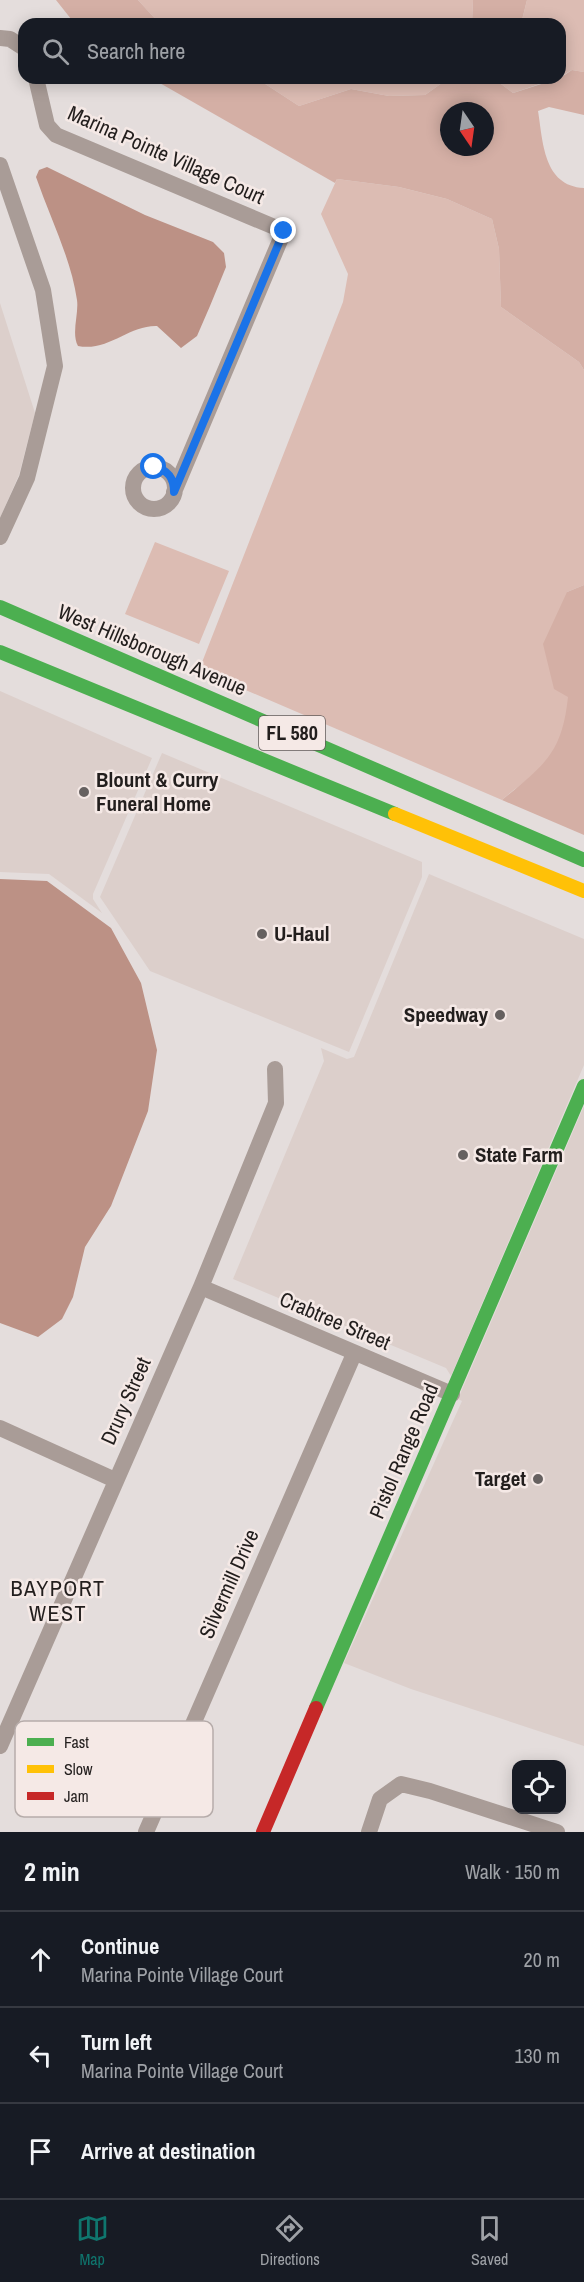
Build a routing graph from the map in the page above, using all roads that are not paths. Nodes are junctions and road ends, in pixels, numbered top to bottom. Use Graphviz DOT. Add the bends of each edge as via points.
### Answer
graph roads {
  1 [pos="0,38"];
  2 [pos="18,44"];
  3 [pos="37,84"];
  4 [pos="0,165"];
  5 [pos="174,492"];
  6 [pos="0,537"];
  7 [pos="0,608"];
  8 [pos="0,652"];
  9 [pos="363,800"];
  10 [pos="584,860"];
  11 [pos="584,873"];
  12 [pos="584,891"];
  13 [pos="275,1069"];
  14 [pos="584,1086"];
  15 [pos="201,1287"];
  16 [pos="354,1354"];
  17 [pos="452,1394"];
  18 [pos="0,1428"];
  19 [pos="115,1480"];
  20 [pos="194,1721"];
  21 [pos="0,1746"];
  22 [pos="153,1817"];
  23 [pos="146,1832"];
  24 [pos="262,1832"];
  25 [pos="369,1832"];
  26 [pos="557,1832"];
  1 -- 2 [label="street"];
  3 -- 5 [label="street, Marina Pointe Village Court" via="47,125 56,135 284,231"];
  4 -- 6 [label="street" via="43,290 55,366 27,478"];
  7 -- 10 [label="main road, West Hillsborough Avenue / FL 580"];
  8 -- 9 [label="main road, FL 580"];
  9 -- 11 [label="main road" via="409,801"];
  9 -- 12 [label="main road, FL 580"];
  13 -- 15 [label="street, Drury Street" via="276,1103"];
  14 -- 17 [label="main road, Pistol Range Road"];
  15 -- 16 [label="street, Crabtree Street"];
  15 -- 19 [label="street, Drury Street"];
  16 -- 17 [label="street, Crabtree Street"];
  16 -- 20 [label="street, Silvermill Drive"];
  17 -- 24 [label="main road, Pistol Range Road"];
  18 -- 19 [label="street"];
  19 -- 21 [label="street, Drury Street"];
  22 -- 23 [label="street, Silvermill Drive"];
  25 -- 26 [label="street" via="380,1799 401,1784"];
}
